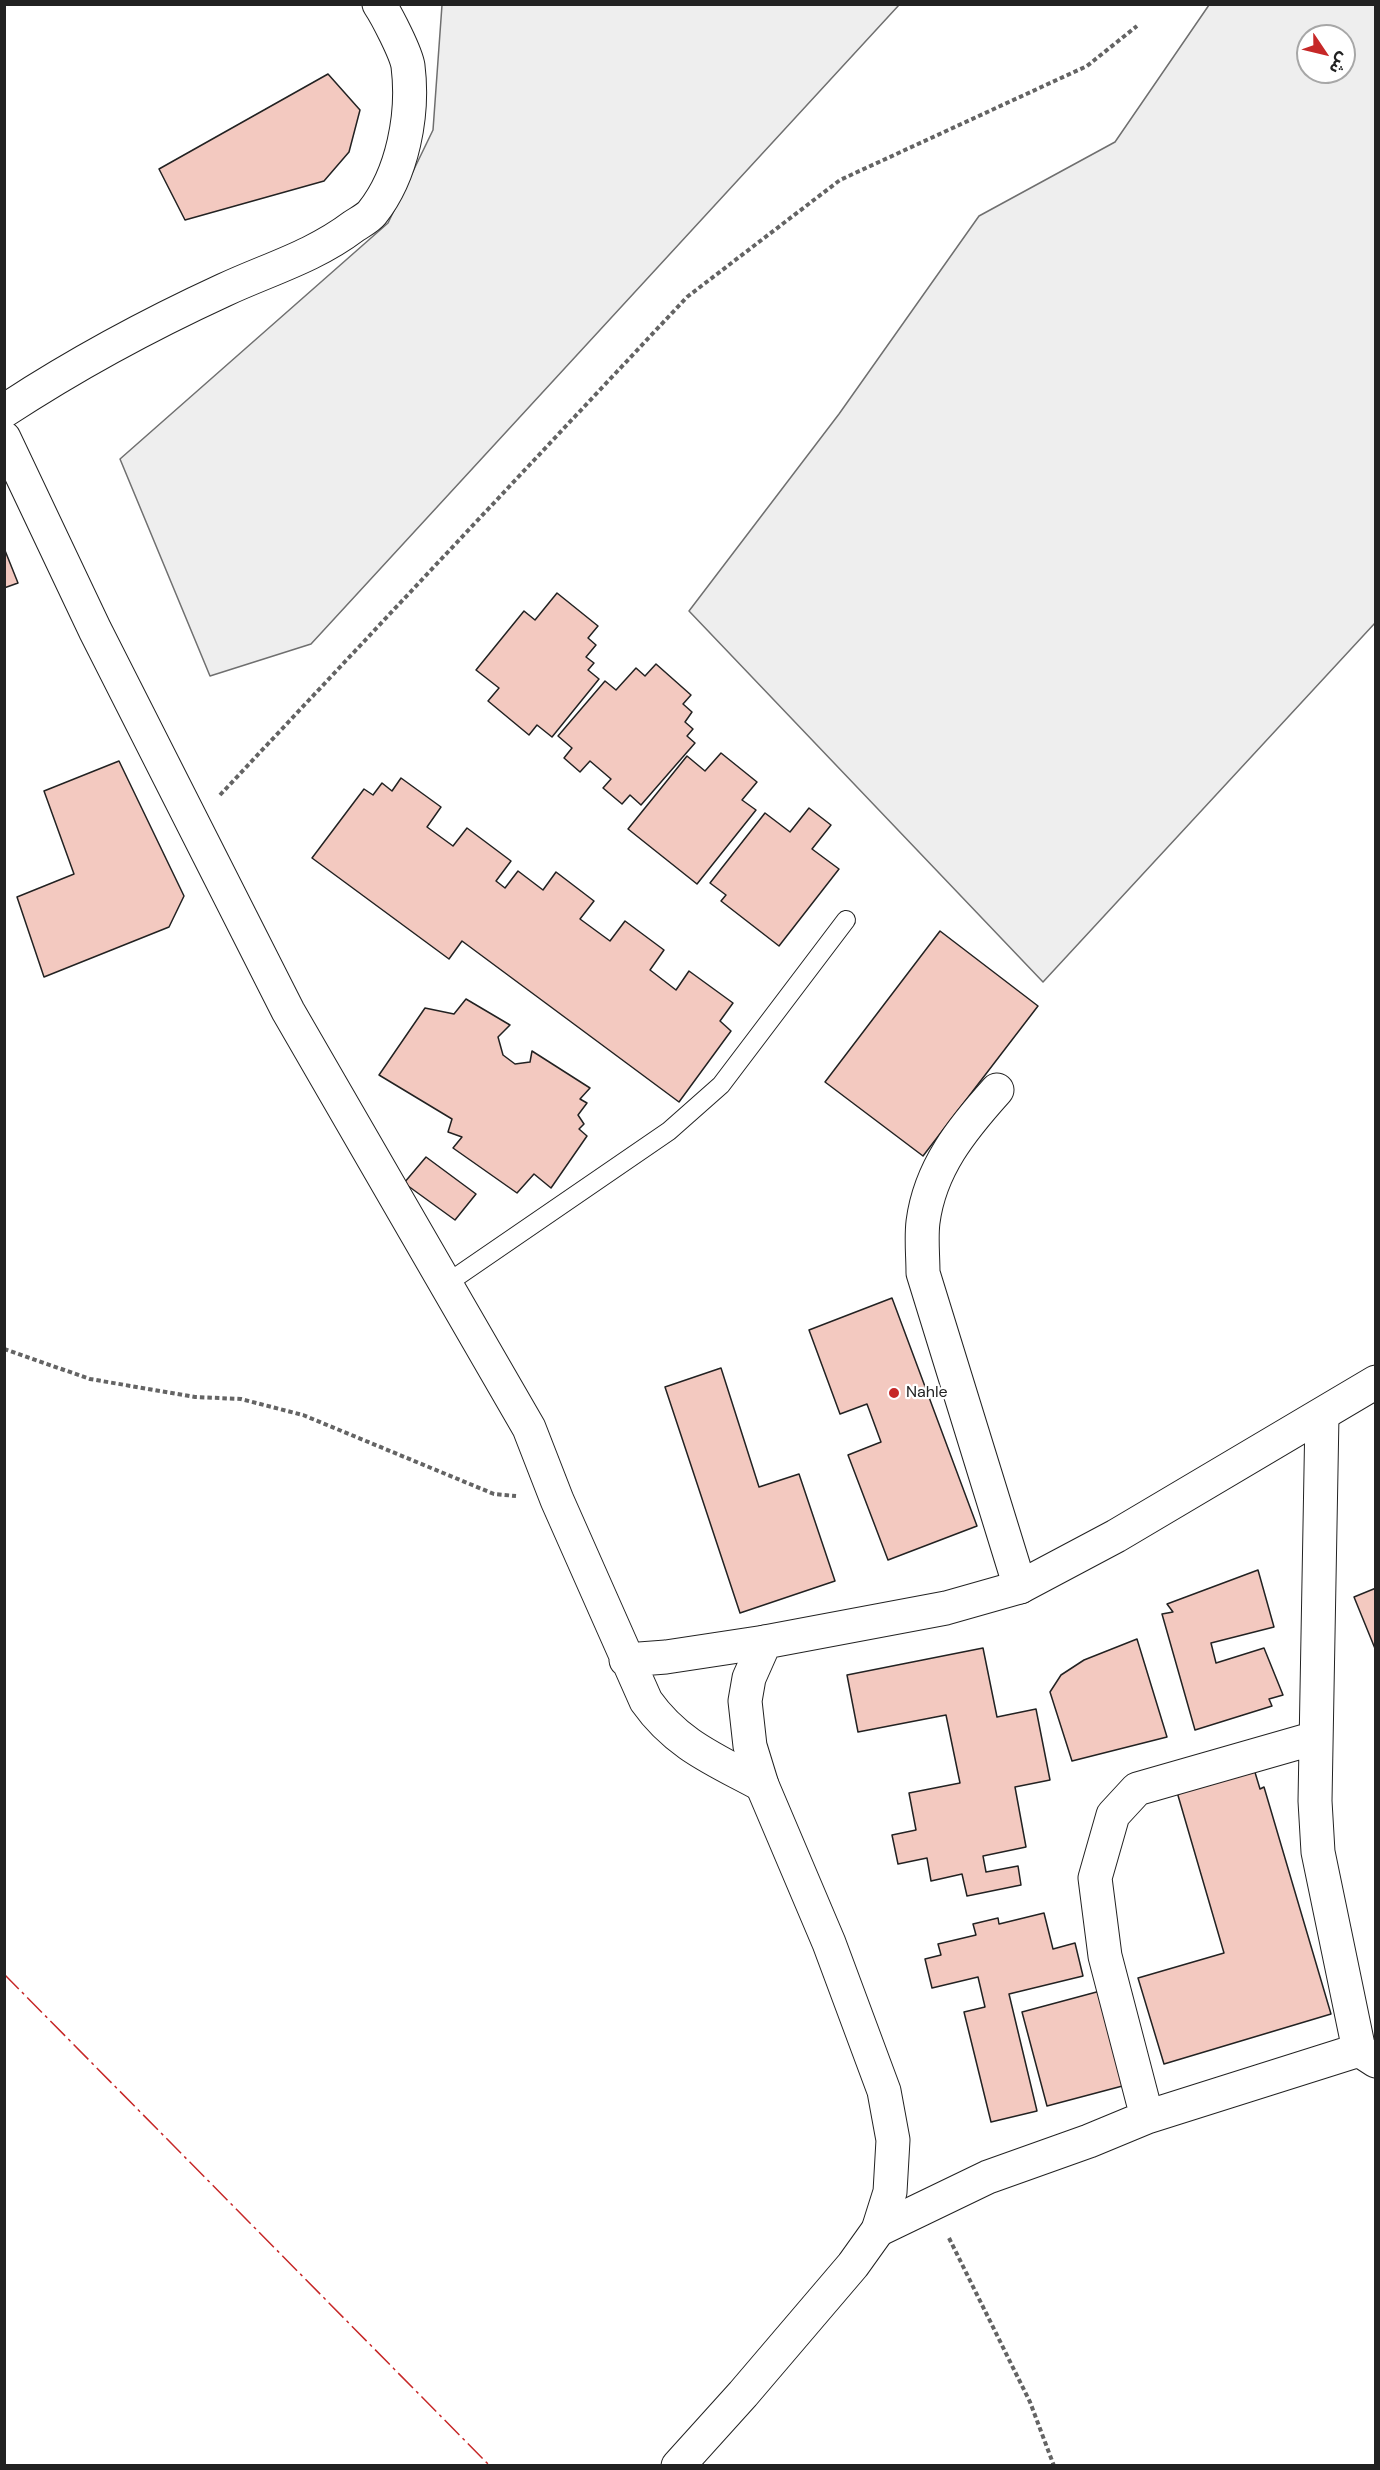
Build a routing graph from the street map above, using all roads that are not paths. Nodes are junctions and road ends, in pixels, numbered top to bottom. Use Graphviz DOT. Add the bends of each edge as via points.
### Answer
graph roads {
  1 [pos="379,4"];
  2 [pos="4,411"];
  3 [pos="4,438"];
  4 [pos="846,920"];
  5 [pos="997,1090"];
  6 [pos="446,1284"];
  7 [pos="1376,1382"];
  8 [pos="1322,1415"];
  9 [pos="1020,1587"];
  10 [pos="765,1642"];
  11 [pos="626,1660"];
  12 [pos="1315,1738"];
  13 [pos="762,1785"];
  14 [pos="1367,2056"];
  15 [pos="1147,2117"];
  16 [pos="878,2230"];
  17 [pos="678,2466"];
  1 -- 2 [label="street" via="408,64 408,126 396,174 371,214 330,245 144,329"];
  3 -- 6 [label="street" via="95,630 288,1011"];
  4 -- 6 [label="lane" via="720,1085 669,1131"];
  5 -- 9 [label="street" via="963,1128 936,1173 923,1221 923,1273"];
  6 -- 11 [label="street" via="530,1428 556,1500"];
  7 -- 8 [label="street"];
  8 -- 9 [label="street" via="1116,1536"];
  8 -- 12 [label="street"];
  9 -- 10 [label="street" via="946,1608"];
  10 -- 11 [label="street"];
  10 -- 13 [label="street" via="749,1678 745,1701 750,1746"];
  11 -- 13 [label="street" via="646,1701 677,1737"];
  12 -- 14 [label="street" via="1317,1852"];
  12 -- 15 [label="street" via="1137,1789 1113,1815 1095,1878 1105,1956"];
  13 -- 16 [label="street" via="829,1943 884,2091 893,2140 890,2192"];
  14 -- 15 [label="street"];
  15 -- 16 [label="street" via="988,2177"];
  16 -- 17 [label="street" via="846,2274"];
}
